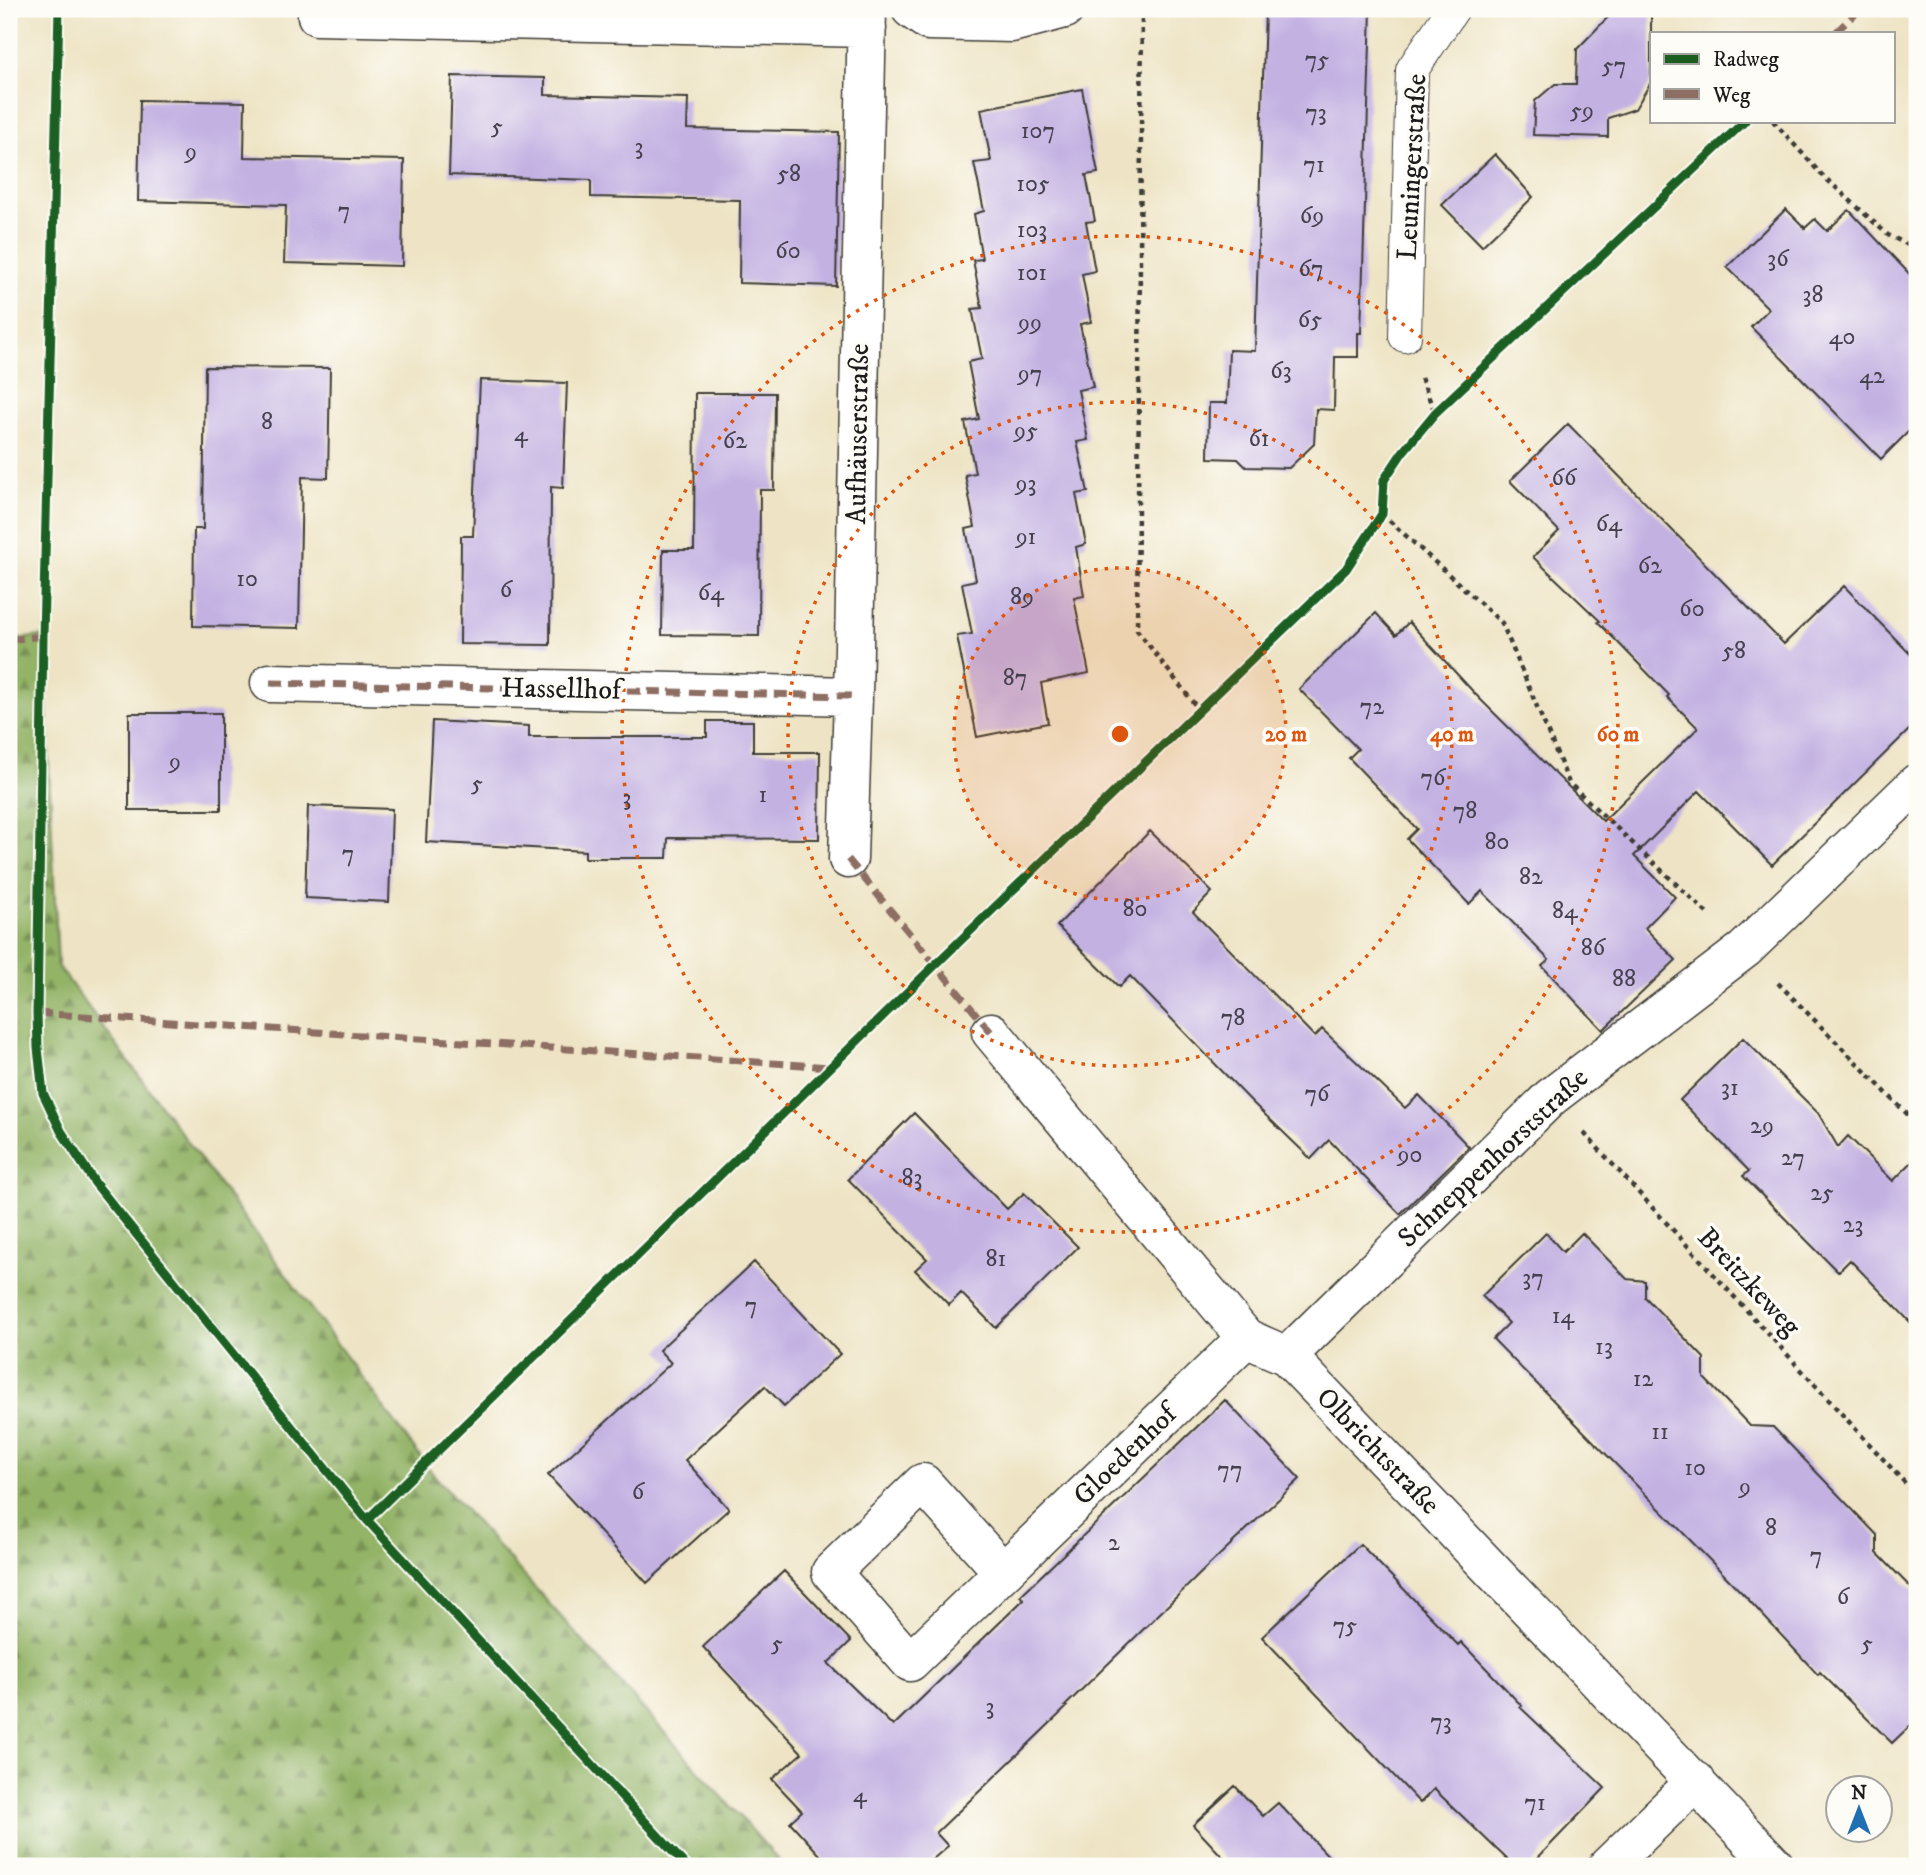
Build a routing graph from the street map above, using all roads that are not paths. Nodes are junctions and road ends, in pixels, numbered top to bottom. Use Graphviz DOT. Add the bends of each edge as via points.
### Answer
graph roads {
  1 [pos="911,9"];
  2 [pos="1065,9"];
  3 [pos="1453,9"];
  4 [pos="317,16"];
  5 [pos="867,19"];
  6 [pos="1405,336"];
  7 [pos="270,683"];
  8 [pos="853,696"];
  9 [pos="1917,783"];
  10 [pos="848,859"];
  11 [pos="991,1032"];
  12 [pos="1246,1338"];
  13 [pos="1287,1356"];
  14 [pos="1003,1572"];
  15 [pos="1696,1781"];
  16 [pos="1608,1866"];
  17 [pos="1775,1866"];
  1 -- 2 [label="street" via="928,21 1012,23"];
  3 -- 6 [label="lane, Leuningerstraße" via="1412,70"];
  4 -- 5 [label="street"];
  5 -- 8 [label="street, Aufhäuserstraße"];
  7 -- 8 [label="street, Hassellhof"];
  8 -- 10 [label="street, Aufhäuserstraße"];
  9 -- 13 [label="street, Schneppenhorststraße" via="1745,949 1551,1097"];
  11 -- 12 [label="street, Olbrichtstraße"];
  12 -- 13 [label="street, Olbrichtstraße"];
  12 -- 14 [label="street, Gloedenhof"];
  13 -- 15 [label="street, Olbrichtstraße"];
  14 -- 14 [label="street, Gloedenhof" via="910,1662 831,1572 923,1483"];
  15 -- 16 [label="street"];
  15 -- 17 [label="street, Olbrichtstraße"];
}
